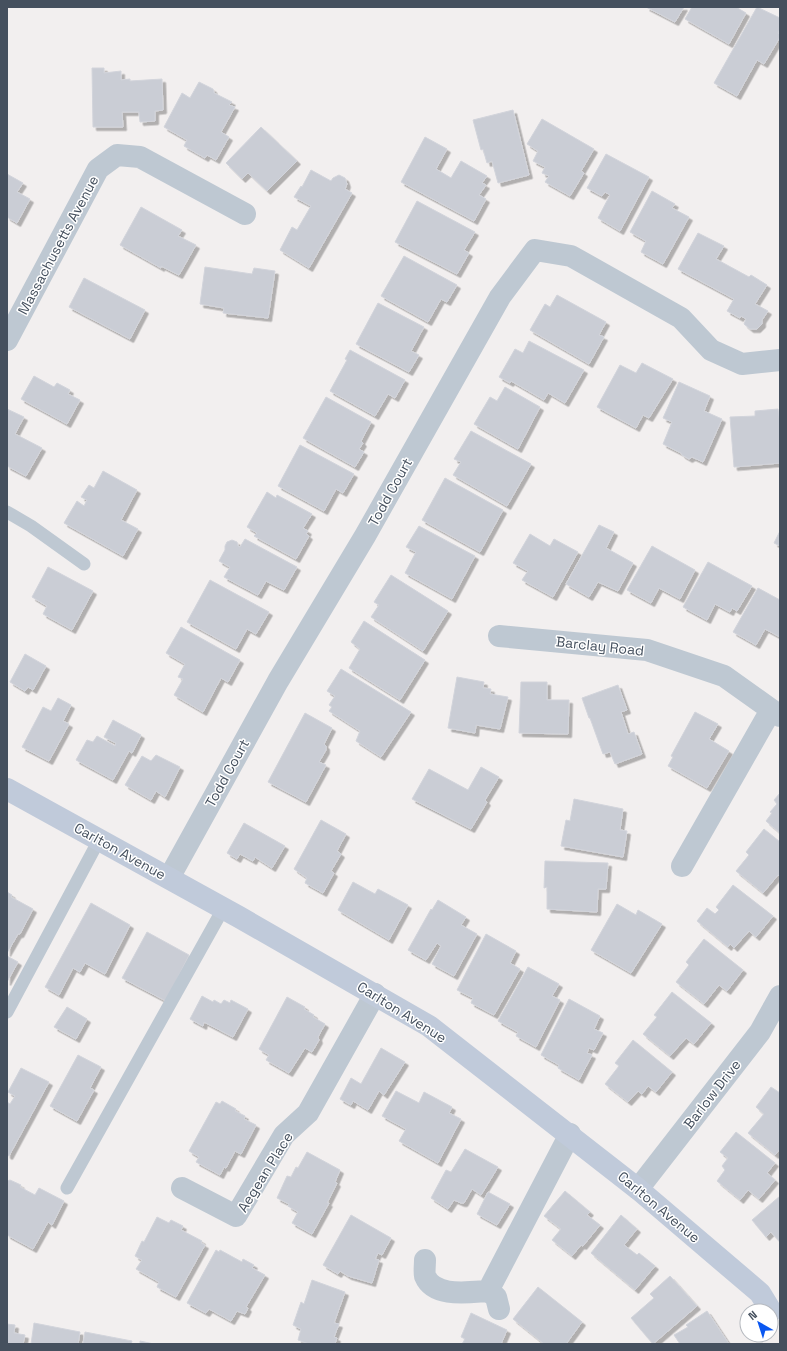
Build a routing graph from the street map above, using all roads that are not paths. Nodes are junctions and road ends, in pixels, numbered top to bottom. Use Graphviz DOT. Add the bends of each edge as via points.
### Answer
graph roads {
  1 [pos="246,214"];
  2 [pos="7,340"];
  3 [pos="780,360"];
  4 [pos="7,512"];
  5 [pos="84,564"];
  6 [pos="499,636"];
  7 [pos="776,713"];
  8 [pos="7,789"];
  9 [pos="99,840"];
  10 [pos="682,866"];
  11 [pos="169,878"];
  12 [pos="223,909"];
  13 [pos="375,994"];
  14 [pos="780,996"];
  15 [pos="7,1012"];
  16 [pos="570,1134"];
  17 [pos="66,1188"];
  18 [pos="182,1188"];
  19 [pos="638,1189"];
  20 [pos="425,1260"];
  21 [pos="766,1303"];
  1 -- 2 [label="street, Massachusetts Avenue" via="140,157 117,154 98,169"];
  3 -- 11 [label="street, Todd Court" via="742,364 711,350 681,318 571,256 535,250 500,297 365,536 278,681"];
  4 -- 5 [label="lane"];
  6 -- 7 [label="street, Barclay Road" via="647,650 724,676"];
  7 -- 10 [label="street"];
  8 -- 9 [label="street, Carlton Avenue"];
  9 -- 11 [label="street, Carlton Avenue"];
  9 -- 15 [label="lane"];
  11 -- 12 [label="street, Carlton Avenue"];
  12 -- 13 [label="street, Carlton Avenue"];
  12 -- 17 [label="lane"];
  13 -- 16 [label="street, Carlton Avenue" via="429,1026"];
  13 -- 18 [label="street, Aegean Place" via="308,1113 284,1135 236,1216"];
  14 -- 19 [label="street, Barlow Drive" via="760,1032"];
  16 -- 19 [label="street, Carlton Avenue"];
  16 -- 20 [label="street" via="493,1300 433,1287 425,1276"];
  19 -- 21 [label="street, Carlton Avenue" via="760,1293"];
}
